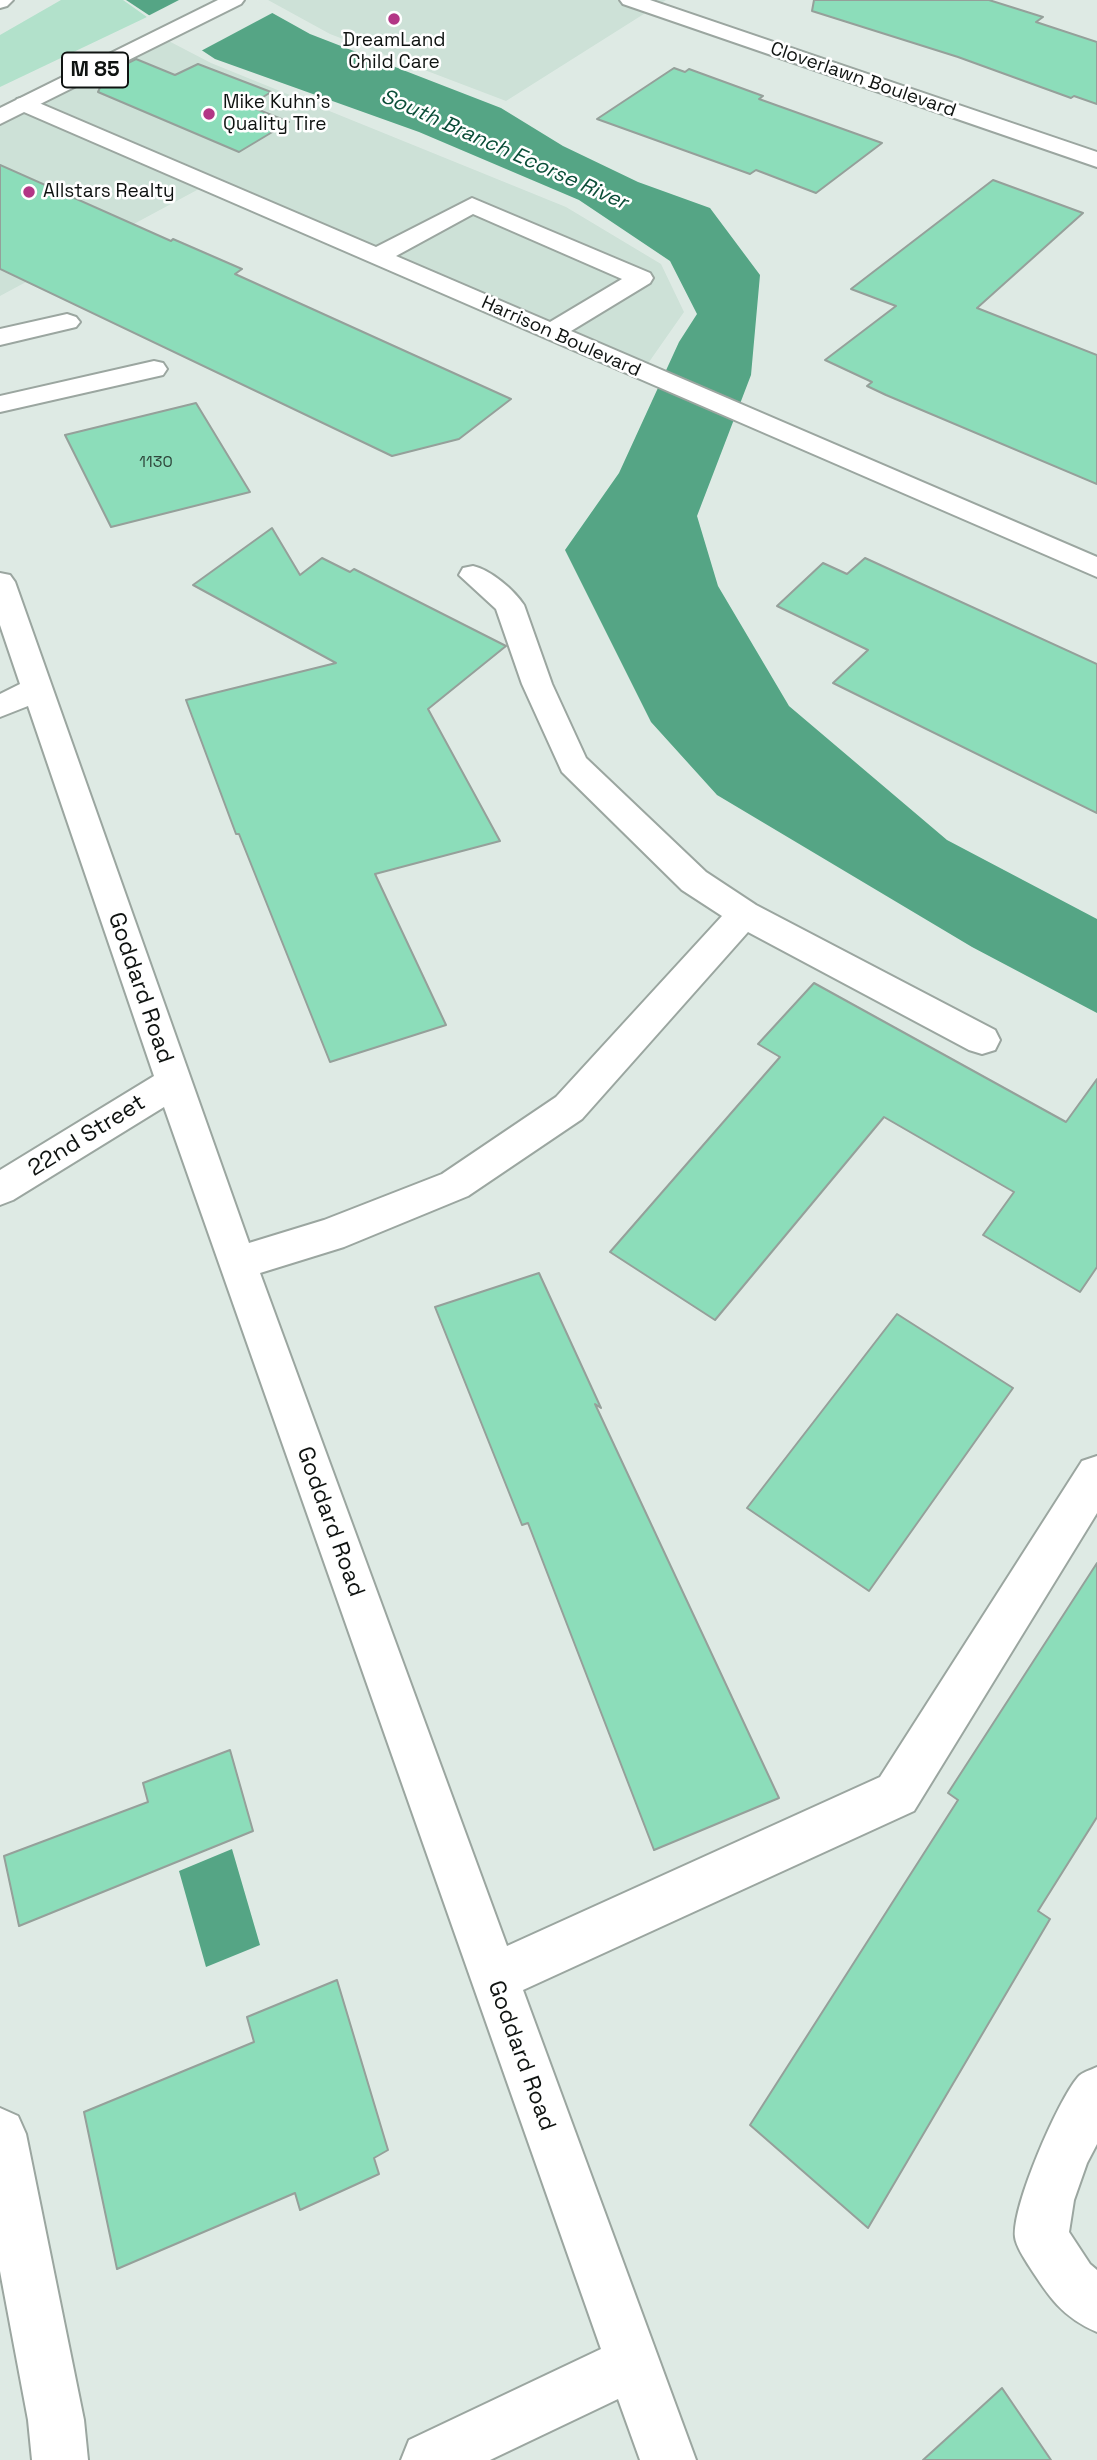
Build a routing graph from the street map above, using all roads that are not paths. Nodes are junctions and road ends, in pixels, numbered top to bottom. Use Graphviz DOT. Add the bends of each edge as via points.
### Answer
graph roads {
  1 [pos="234,0"];
  2 [pos="630,0"];
  3 [pos="25,104"];
  4 [pos="0,117"];
  5 [pos="1097,160"];
  6 [pos="377,256"];
  7 [pos="67,322"];
  8 [pos="551,332"];
  9 [pos="0,337"];
  10 [pos="154,369"];
  11 [pos="0,404"];
  12 [pos="1097,568"];
  13 [pos="473,575"];
  14 [pos="0,582"];
  15 [pos="37,688"];
  16 [pos="0,707"];
  17 [pos="744,914"];
  18 [pos="982,1040"];
  19 [pos="173,1083"];
  20 [pos="0,1189"];
  21 [pos="237,1262"];
  22 [pos="1097,1475"];
  23 [pos="493,1978"];
  24 [pos="1097,2092"];
  25 [pos="0,2134"];
  26 [pos="1097,2305"];
  27 [pos="632,2363"];
  28 [pos="60,2460"];
  29 [pos="429,2460"];
  30 [pos="668,2460"];
  1 -- 3 [label="street, M 85"];
  2 -- 5 [label="street, Cloverlawn Boulevard"];
  3 -- 4 [label="street, M 85"];
  3 -- 6 [label="street, Harrison Boulevard"];
  6 -- 8 [label="street, Harrison Boulevard"];
  6 -- 8 [label="street" via="472,205 641,278"];
  7 -- 9 [label="street"];
  8 -- 12 [label="street, Harrison Boulevard"];
  10 -- 11 [label="street"];
  13 -- 17 [label="street" via="509,604 537,684 573,764 694,881"];
  14 -- 15 [label="street, Goddard Road"];
  15 -- 16 [label="street"];
  15 -- 19 [label="street, Goddard Road"];
  17 -- 18 [label="street"];
  17 -- 21 [label="street" via="569,1108 455,1185 330,1235"];
  19 -- 20 [label="street, 22nd Street"];
  19 -- 21 [label="street, Goddard Road"];
  21 -- 23 [label="street, Goddard Road"];
  22 -- 23 [label="street" via="897,1794"];
  23 -- 27 [label="street, Goddard Road"];
  24 -- 26 [label="street" via="1065,2151 1048,2200 1042,2237 1071,2283"];
  25 -- 28 [label="street"];
  27 -- 29 [label="street"];
  27 -- 30 [label="street, Goddard Road"];
}
